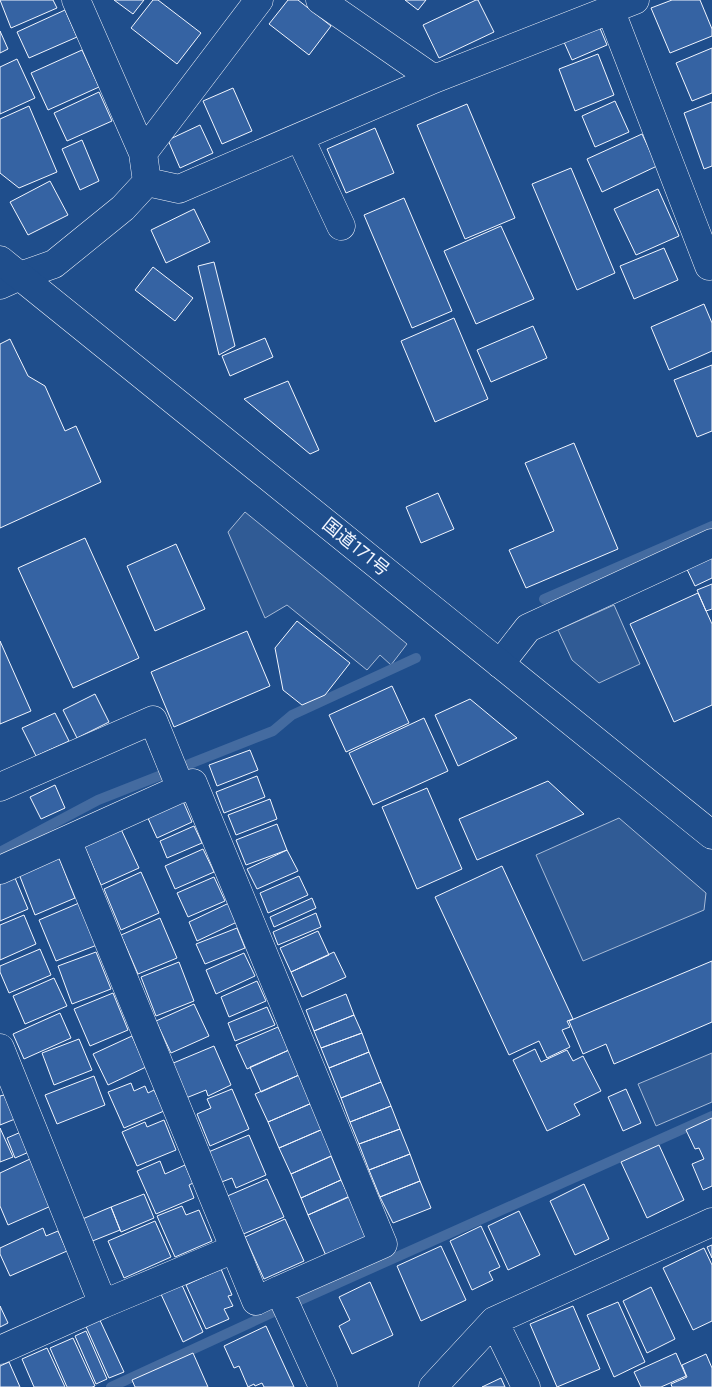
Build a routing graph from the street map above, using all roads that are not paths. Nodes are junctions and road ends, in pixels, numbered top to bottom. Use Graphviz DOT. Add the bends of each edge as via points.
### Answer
graph roads {
  1 [pos="76,0"];
  2 [pos="259,0"];
  3 [pos="320,0"];
  4 [pos="622,3"];
  5 [pos="434,80"];
  6 [pos="300,138"];
  7 [pos="143,153"];
  8 [pos="147,182"];
  9 [pos="341,226"];
  10 [pos="711,267"];
  11 [pos="7,274"];
  12 [pos="712,543"];
  13 [pos="500,664"];
  14 [pos="0,787"];
  15 [pos="180,789"];
  16 [pos="712,835"];
  17 [pos="67,840"];
  18 [pos="0,870"];
  19 [pos="0,1048"];
  20 [pos="712,1222"];
  21 [pos="234,1249"];
  22 [pos="279,1290"];
  23 [pos="104,1304"];
  24 [pos="494,1321"];
  25 [pos="0,1350"];
  26 [pos="323,1387"];
  27 [pos="433,1387"];
  28 [pos="526,1387"];
  1 -- 7 [label="main road"];
  2 -- 7 [label="main road"];
  3 -- 5 [label="main road"];
  4 -- 5 [label="main road"];
  4 -- 10 [label="main road"];
  5 -- 6 [label="main road"];
  6 -- 8 [label="main road" via="179,190"];
  6 -- 9 [label="main road"];
  7 -- 8 [label="main road"];
  8 -- 11 [label="main road" via="123,208 54,264"];
  11 -- 13 [label="main road, 国道171号"];
  12 -- 13 [label="main road" via="528,628"];
  13 -- 16 [label="main road, 国道171号"];
  14 -- 15 [label="main road" via="153,720"];
  15 -- 17 [label="main road"];
  15 -- 22 [label="main road" via="193,783 383,1244"];
  17 -- 18 [label="main road"];
  17 -- 21 [label="main road"];
  19 -- 23 [label="main road"];
  20 -- 24 [label="main road"];
  21 -- 22 [label="main road" via="256,1300"];
  21 -- 23 [label="main road"];
  22 -- 26 [label="main road"];
  23 -- 25 [label="main road"];
  24 -- 27 [label="main road"];
  24 -- 28 [label="main road"];
}
